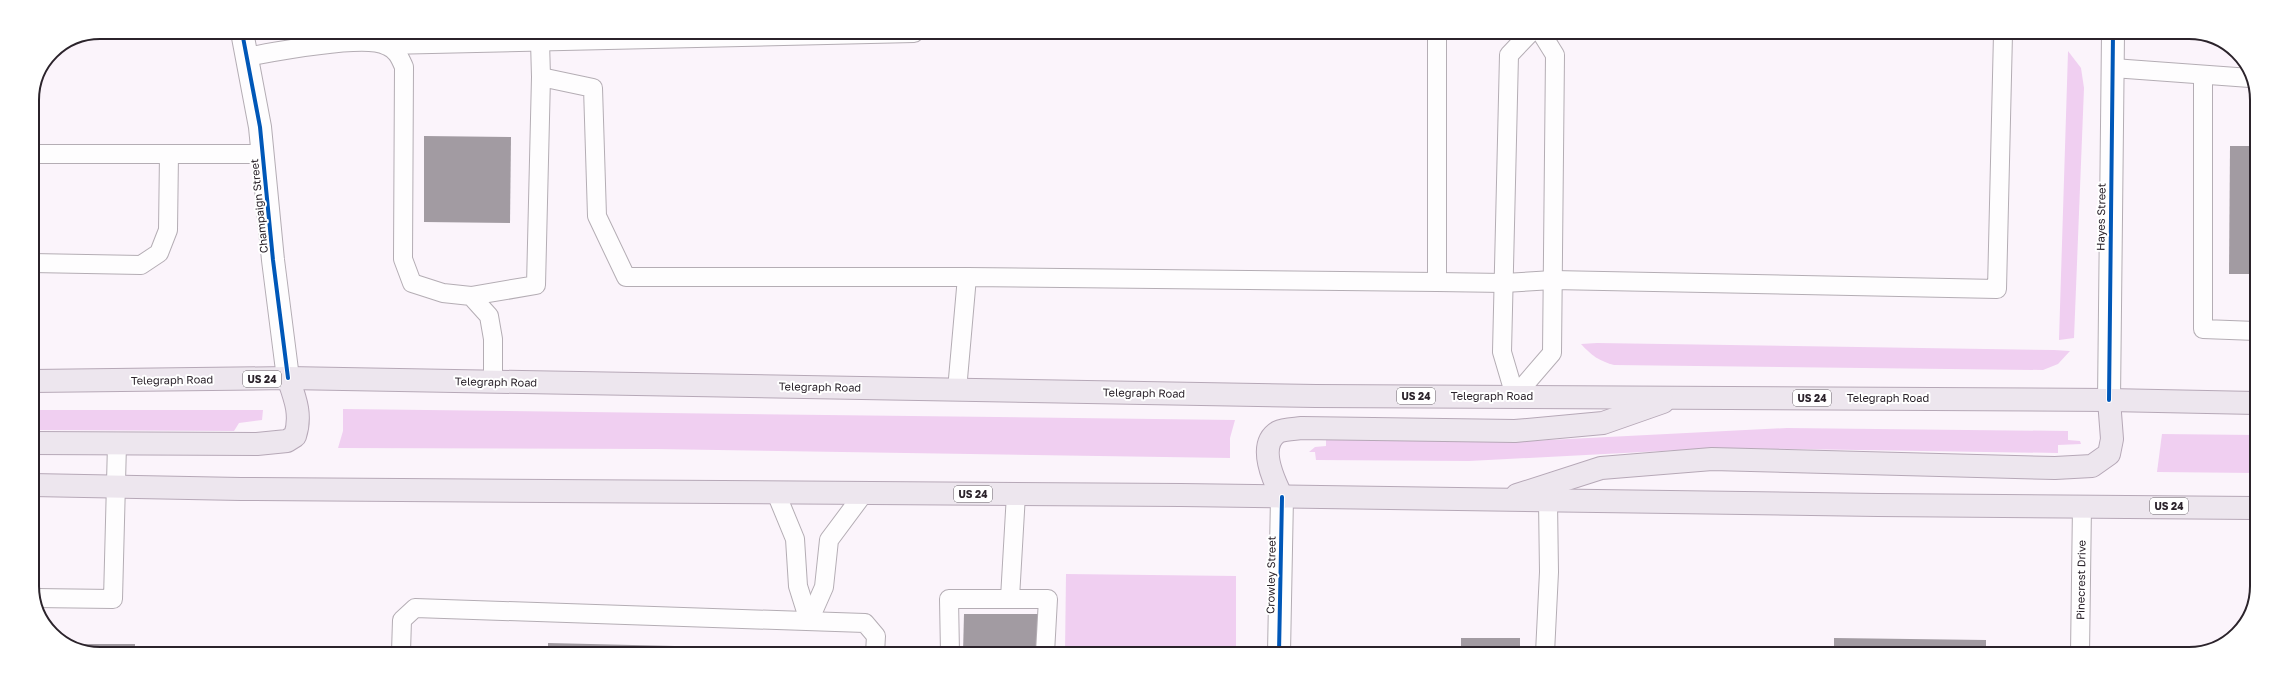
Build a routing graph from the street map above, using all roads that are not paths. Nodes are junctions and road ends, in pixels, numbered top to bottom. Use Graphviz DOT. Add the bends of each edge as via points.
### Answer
graph roads {
  1 [pos="243,39"];
  2 [pos="385,39"];
  3 [pos="665,39"];
  4 [pos="1437,39"];
  5 [pos="1524,39"];
  6 [pos="1545,39"];
  7 [pos="2003,39"];
  8 [pos="2113,39"];
  9 [pos="540,42"];
  10 [pos="246,57"];
  11 [pos="2113,68"];
  12 [pos="2203,75"];
  13 [pos="541,77"];
  14 [pos="2246,78"];
  15 [pos="39,154"];
  16 [pos="169,154"];
  17 [pos="262,154"];
  18 [pos="39,263"];
  19 [pos="967,277"];
  20 [pos="1553,280"];
  21 [pos="1437,282"];
  22 [pos="1504,283"];
  23 [pos="471,296"];
  24 [pos="2250,331"];
  25 [pos="288,378"];
  26 [pos="39,381"];
  27 [pos="492,382"];
  28 [pos="957,390"];
  29 [pos="1515,396"];
  30 [pos="1677,397"];
  31 [pos="2109,400"];
  32 [pos="2250,403"];
  33 [pos="39,443"];
  34 [pos="117,444"];
  35 [pos="39,484"];
  36 [pos="116,486"];
  37 [pos="776,493"];
  38 [pos="864,493"];
  39 [pos="1016,494"];
  40 [pos="1282,498"];
  41 [pos="1499,501"];
  42 [pos="1548,501"];
  43 [pos="2082,505"];
  44 [pos="2250,508"];
  45 [pos="40,598"];
  46 [pos="1010,598"];
  47 [pos="809,621"];
  48 [pos="401,647"];
  49 [pos="875,647"];
  50 [pos="950,647"];
  51 [pos="1045,647"];
  52 [pos="1279,647"];
  53 [pos="1545,647"];
  54 [pos="2080,647"];
  1 -- 10 [label="street, Champaign Street"];
  2 -- 9 [label="lane"];
  2 -- 10 [label="lane" via="308,46"];
  2 -- 23 [label="lane" via="399,54 404,67 403,259 412,283 442,293"];
  3 -- 9 [label="lane"];
  4 -- 21 [label="lane"];
  5 -- 22 [label="lane" via="1509,55"];
  6 -- 20 [label="lane" via="1555,55"];
  7 -- 20 [label="lane" via="1997,289"];
  8 -- 11 [label="street, Hayes Street"];
  9 -- 13 [label="lane"];
  10 -- 17 [label="street, Champaign Street" via="260,127"];
  11 -- 12 [label="lane"];
  11 -- 31 [label="street, Hayes Street"];
  12 -- 14 [label="lane"];
  12 -- 24 [label="lane" via="2203,330"];
  13 -- 19 [label="lane" via="593,88 597,216 626,277"];
  13 -- 23 [label="lane" via="536,285"];
  15 -- 16 [label="lane"];
  16 -- 17 [label="lane"];
  16 -- 18 [label="lane" via="168,230 159,253 141,265"];
  17 -- 25 [label="street, Champaign Street"];
  19 -- 21 [label="lane"];
  19 -- 28 [label="lane"];
  20 -- 22 [label="lane"];
  20 -- 29 [label="lane" via="1552,354"];
  21 -- 22 [label="lane"];
  22 -- 29 [label="lane" via="1502,352"];
  23 -- 27 [label="lane" via="489,316 493,339"];
  25 -- 26 [label="main road, Telegraph Road / US 24"];
  25 -- 27 [label="main road, Telegraph Road / US 24"];
  25 -- 34 [label="main road" via="298,408 299,424 296,436 287,441 257,444"];
  27 -- 28 [label="main road, Telegraph Road / US 24"];
  28 -- 29 [label="main road, Telegraph Road / US 24" via="1316,396"];
  29 -- 30 [label="main road, Telegraph Road / US 24"];
  30 -- 31 [label="main road, Telegraph Road / US 24"];
  30 -- 40 [label="main road" via="1603,423 1515,431 1302,428 1279,431 1271,438 1269,447 1270,472"];
  31 -- 32 [label="main road, Telegraph Road / US 24"];
  31 -- 41 [label="main road" via="2112,439 2109,454 2092,466 2055,468 1712,459 1601,468"];
  33 -- 34 [label="main road"];
  34 -- 36 [label="lane"];
  35 -- 36 [label="main road, US 24"];
  36 -- 37 [label="main road, US 24"];
  36 -- 45 [label="lane" via="113,599"];
  37 -- 38 [label="main road, US 24"];
  37 -- 47 [label="lane" via="795,539 798,586"];
  38 -- 39 [label="main road, US 24"];
  38 -- 47 [label="lane" via="829,540 824,587"];
  39 -- 40 [label="main road, US 24"];
  39 -- 46 [label="lane"];
  40 -- 41 [label="main road, US 24"];
  40 -- 52 [label="street, Crowley Street"];
  41 -- 42 [label="main road, US 24"];
  42 -- 43 [label="main road, US 24"];
  42 -- 53 [label="lane" via="1549,572"];
  43 -- 44 [label="main road, US 24"];
  43 -- 54 [label="lane, Pinecrest Drive"];
  46 -- 50 [label="lane" via="949,599"];
  46 -- 51 [label="lane" via="1048,599"];
  47 -- 48 [label="lane" via="415,608 402,620"];
  47 -- 49 [label="lane" via="865,623 876,636"];
}
